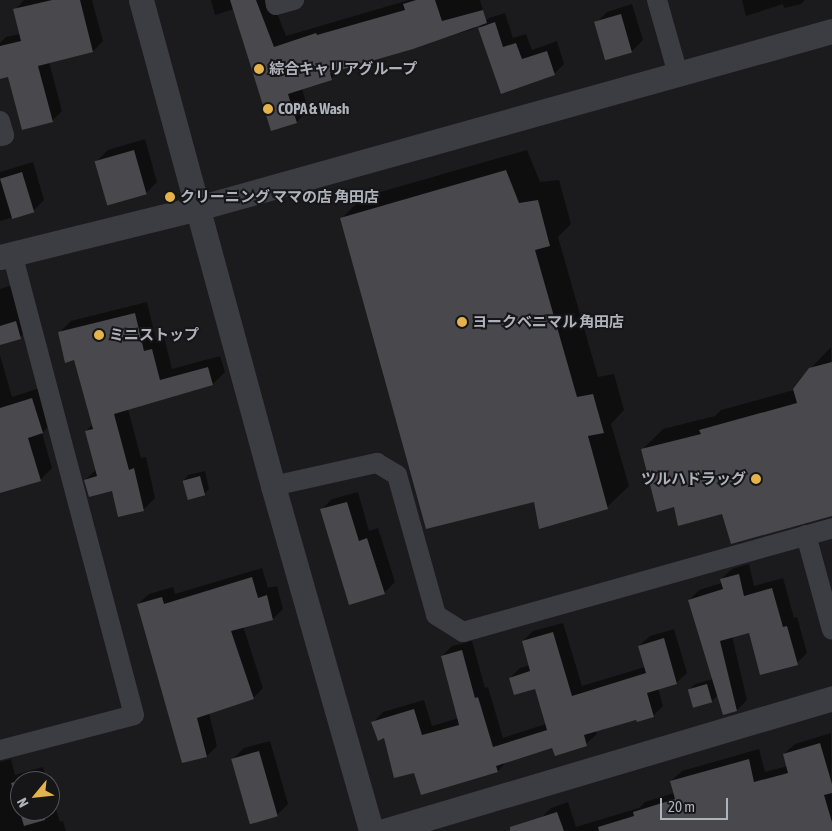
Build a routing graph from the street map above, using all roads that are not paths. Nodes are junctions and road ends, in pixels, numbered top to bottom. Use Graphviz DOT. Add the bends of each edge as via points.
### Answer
graph roads {
  1 [pos="141,0"];
  2 [pos="275,0"];
  3 [pos="294,0"];
  4 [pos="657,0"];
  5 [pos="832,31"];
  6 [pos="678,74"];
  7 [pos="0,121"];
  8 [pos="0,136"];
  9 [pos="198,208"];
  10 [pos="6,255"];
  11 [pos="273,486"];
  12 [pos="832,528"];
  13 [pos="806,535"];
  14 [pos="832,630"];
  15 [pos="832,698"];
  16 [pos="0,750"];
  17 [pos="371,831"];
  18 [pos="384,831"];
  1 -- 9 [label="street"];
  2 -- 3 [label="street" via="276,5"];
  4 -- 6 [label="street"];
  5 -- 6 [label="street"];
  6 -- 9 [label="street"];
  7 -- 8 [label="street" via="4,135"];
  9 -- 10 [label="street"];
  9 -- 11 [label="street"];
  10 -- 16 [label="street" via="134,715"];
  11 -- 13 [label="street" via="377,463 397,475 436,615 463,632"];
  11 -- 17 [label="street"];
  12 -- 13 [label="street"];
  13 -- 14 [label="street"];
  15 -- 18 [label="street"];
}
